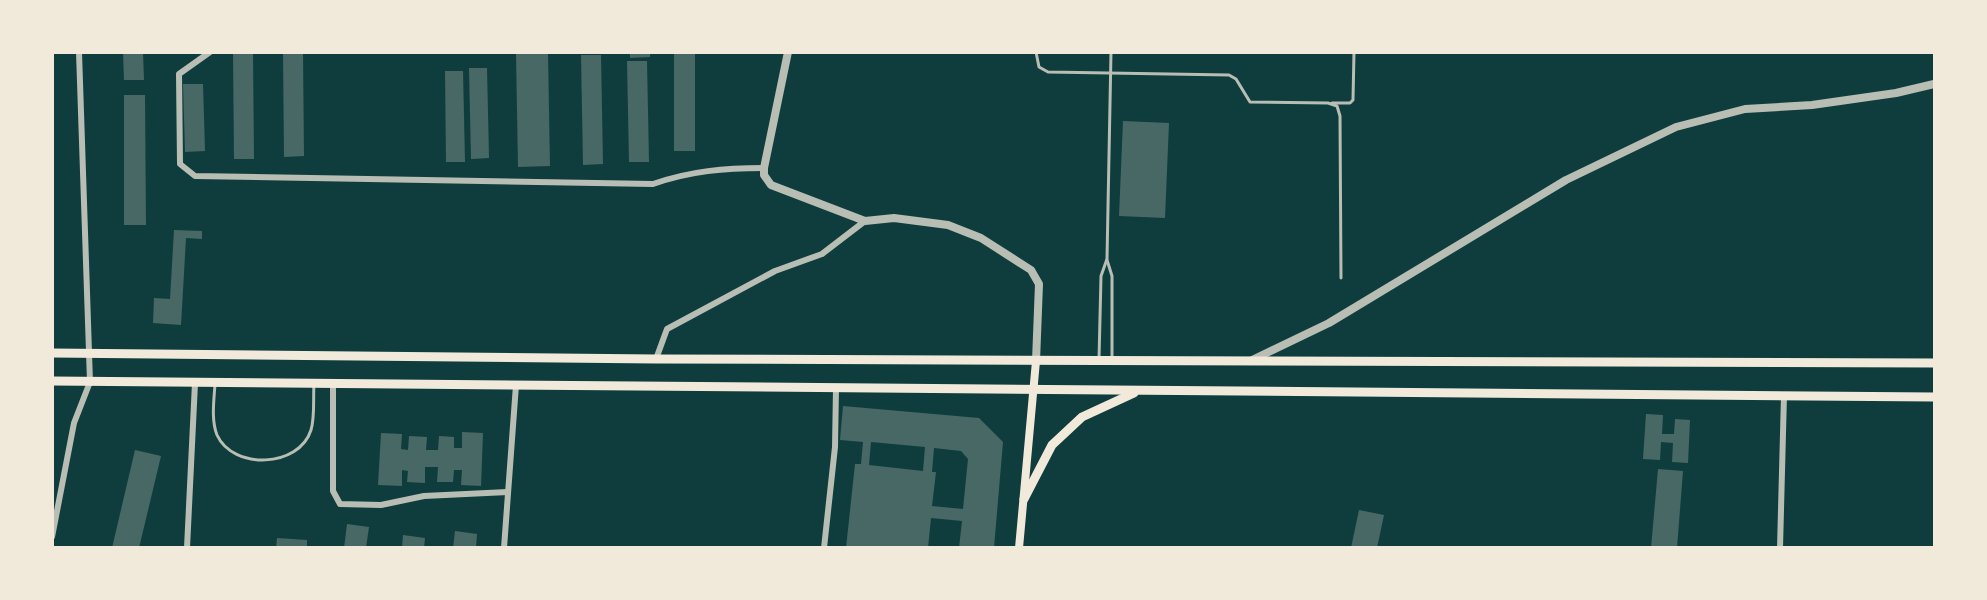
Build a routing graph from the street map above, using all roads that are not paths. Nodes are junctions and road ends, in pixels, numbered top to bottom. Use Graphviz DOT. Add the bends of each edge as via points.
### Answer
graph roads {
  1 [pos="79,52"];
  2 [pos="210,52"];
  3 [pos="789,52"];
  4 [pos="1036,52"];
  5 [pos="1111,52"];
  6 [pos="1354,52"];
  7 [pos="1935,84"];
  8 [pos="1328,103"];
  9 [pos="764,168"];
  10 [pos="864,221"];
  11 [pos="1107,259"];
  12 [pos="1341,278"];
  13 [pos="52,353"];
  14 [pos="89,353"];
  15 [pos="656,359"];
  16 [pos="1036,361"];
  17 [pos="1099,361"];
  18 [pos="1112,361"];
  19 [pos="1248,361"];
  20 [pos="1935,363"];
  21 [pos="52,381"];
  22 [pos="90,382"];
  23 [pos="195,382"];
  24 [pos="215,383"];
  25 [pos="314,383"];
  26 [pos="333,384"];
  27 [pos="516,385"];
  28 [pos="836,388"];
  29 [pos="1035,389"];
  30 [pos="1141,390"];
  31 [pos="1784,395"];
  32 [pos="1935,398"];
  33 [pos="508,492"];
  34 [pos="1024,499"];
  35 [pos="52,537"];
  36 [pos="187,548"];
  37 [pos="504,548"];
  38 [pos="824,548"];
  39 [pos="1019,548"];
  40 [pos="1780,548"];
  1 -- 14 [label="street"];
  2 -- 9 [label="street" via="179,74 180,164 195,176 653,184 719,169"];
  3 -- 9 [label="street"];
  4 -- 8 [label="lane" via="1039,67 1048,72 1229,75 1236,79 1250,102"];
  5 -- 11 [label="lane"];
  6 -- 8 [label="lane" via="1353,100"];
  7 -- 19 [label="street" via="1812,105 1744,109 1676,127 1566,180 1329,323"];
  8 -- 12 [label="lane" via="1340,112"];
  9 -- 10 [label="street" via="771,185"];
  10 -- 15 [label="street" via="822,254 775,271 667,329"];
  10 -- 16 [label="street" via="894,218 948,225 981,238 1032,270 1039,284"];
  11 -- 17 [label="lane" via="1101,276"];
  11 -- 18 [label="lane" via="1112,276"];
  13 -- 14 [label="main road"];
  14 -- 15 [label="main road"];
  14 -- 22 [label="street"];
  15 -- 16 [label="main road"];
  16 -- 17 [label="main road"];
  16 -- 29 [label="main road"];
  17 -- 18 [label="main road"];
  18 -- 19 [label="main road"];
  19 -- 20 [label="main road"];
  21 -- 22 [label="main road"];
  22 -- 23 [label="main road"];
  22 -- 35 [label="street" via="74,423"];
  23 -- 24 [label="main road"];
  23 -- 36 [label="street"];
  24 -- 25 [label="main road"];
  24 -- 25 [label="lane" via="214,421 224,446 234,453 260,459 287,456 305,442 311,430"];
  25 -- 26 [label="main road"];
  26 -- 27 [label="main road"];
  26 -- 33 [label="street" via="333,491 340,504 381,505 424,496"];
  27 -- 28 [label="main road"];
  27 -- 33 [label="street"];
  28 -- 29 [label="main road"];
  28 -- 38 [label="street" via="835,447"];
  29 -- 30 [label="main road"];
  29 -- 34 [label="main road"];
  30 -- 31 [label="main road"];
  30 -- 34 [label="main road" via="1082,417 1052,445"];
  31 -- 32 [label="main road"];
  31 -- 40 [label="street"];
  33 -- 37 [label="street"];
  34 -- 39 [label="main road"];
}
